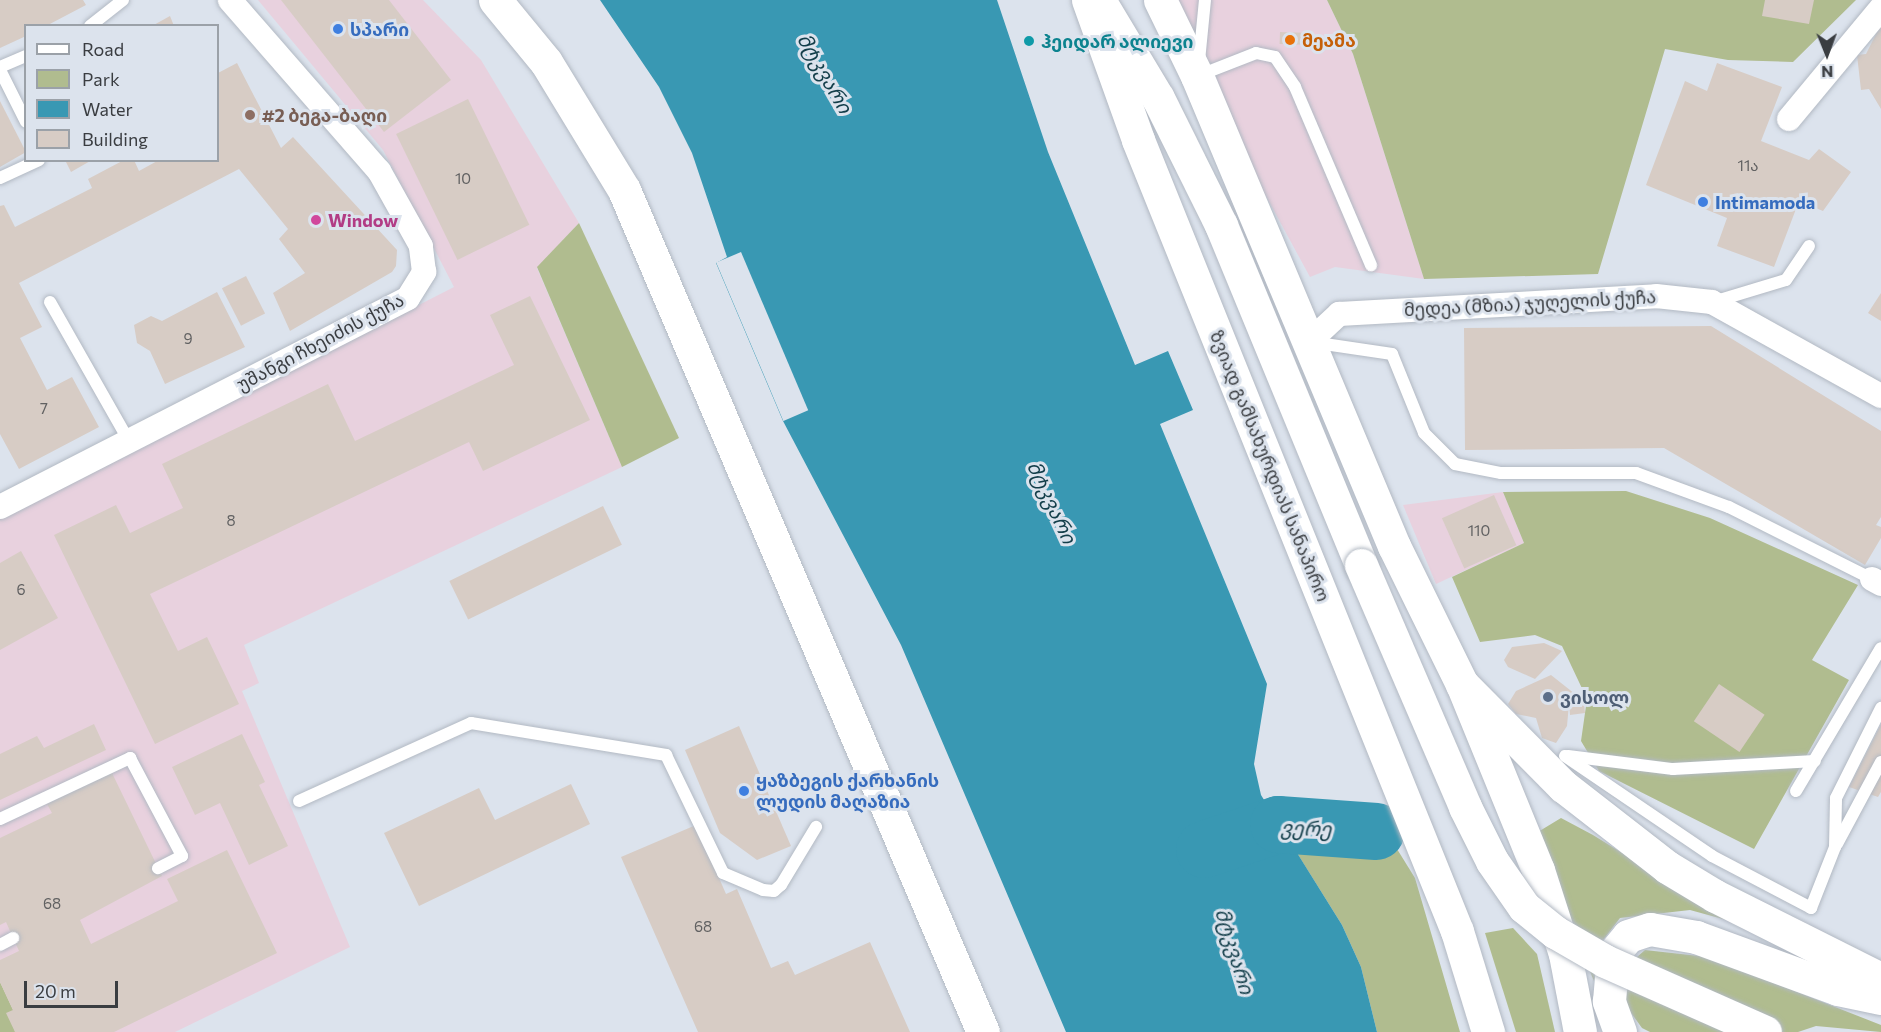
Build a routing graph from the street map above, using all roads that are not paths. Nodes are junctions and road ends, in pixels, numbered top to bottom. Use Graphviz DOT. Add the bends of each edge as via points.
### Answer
graph roads {
  1 [pos="123,0"];
  2 [pos="230,0"];
  3 [pos="495,0"];
  4 [pos="1088,0"];
  5 [pos="1099,0"];
  6 [pos="1160,0"];
  7 [pos="1205,0"];
  8 [pos="1881,8"];
  9 [pos="93,24"];
  10 [pos="24,57"];
  11 [pos="0,69"];
  12 [pos="1197,76"];
  13 [pos="24,118"];
  14 [pos="1789,119"];
  15 [pos="35,162"];
  16 [pos="0,178"];
  17 [pos="1809,246"];
  18 [pos="1371,265"];
  19 [pos="50,302"];
  20 [pos="1712,302"];
  21 [pos="1310,342"];
  22 [pos="1881,396"];
  23 [pos="129,441"];
  24 [pos="0,507"];
  25 [pos="1876,581"];
  26 [pos="1881,648"];
  27 [pos="1462,684"];
  28 [pos="1881,708"];
  29 [pos="1552,760"];
  30 [pos="1815,761"];
  31 [pos="1881,762"];
  32 [pos="1796,791"];
  33 [pos="299,801"];
  34 [pos="0,819"];
  35 [pos="816,827"];
  36 [pos="1835,848"];
  37 [pos="158,868"];
  38 [pos="13,938"];
  39 [pos="0,945"];
  40 [pos="1881,979"];
  41 [pos="1881,998"];
  42 [pos="983,1032"];
  43 [pos="1488,1032"];
  44 [pos="1580,1032"];
  45 [pos="1620,1032"];
  46 [pos="1765,1032"];
  1 -- 9 [label="lane"];
  2 -- 23 [label="street, უშანგი ჩხეიძის ქუჩა" via="379,171 421,246 424,272 408,298"];
  3 -- 42 [label="main road" via="546,62 624,190"];
  4 -- 43 [label="main road, ზვიად გამსახურდიას სანაპირო" via="1138,140 1457,931"];
  5 -- 46 [label="main road, bridge" via="1158,98 1221,225 1361,565 1492,861 1524,907 1555,932 1605,961"];
  6 -- 12 [label="main road"];
  7 -- 12 [label="lane"];
  8 -- 14 [label="street"];
  10 -- 11 [label="lane"];
  11 -- 13 [label="lane"];
  12 -- 18 [label="lane" via="1256,53 1275,57 1295,87"];
  12 -- 21 [label="main road"];
  15 -- 16 [label="lane"];
  17 -- 20 [label="lane" via="1786,280"];
  19 -- 23 [label="lane"];
  20 -- 21 [label="street, მედეა (მზია) ჯუღელის ქუჩა" via="1656,296 1339,314"];
  20 -- 22 [label="street, მედეა (მზია) ჯუღელის ქუჩა"];
  21 -- 25 [label="lane" via="1392,354 1424,434 1455,464 1501,473 1636,473 1729,507"];
  21 -- 27 [label="main road" via="1394,546"];
  23 -- 24 [label="street, უშანგი ჩხეიძის ქუჩა"];
  26 -- 30 [label="lane"];
  27 -- 29 [label="main road"];
  27 -- 44 [label="main road" via="1556,918"];
  28 -- 36 [label="lane" via="1836,798"];
  29 -- 30 [label="lane" via="1673,769"];
  29 -- 36 [label="lane" via="1712,856 1811,908"];
  29 -- 40 [label="main road" via="1666,867"];
  30 -- 32 [label="lane"];
  31 -- 36 [label="lane"];
  33 -- 35 [label="lane" via="471,723 666,755 723,873 763,890 774,891 781,885"];
  34 -- 37 [label="lane" via="130,758 182,856"];
  38 -- 39 [label="lane"];
  41 -- 45 [label="main road" via="1838,989 1696,937 1650,930 1628,936 1613,954 1609,1001"];
}
